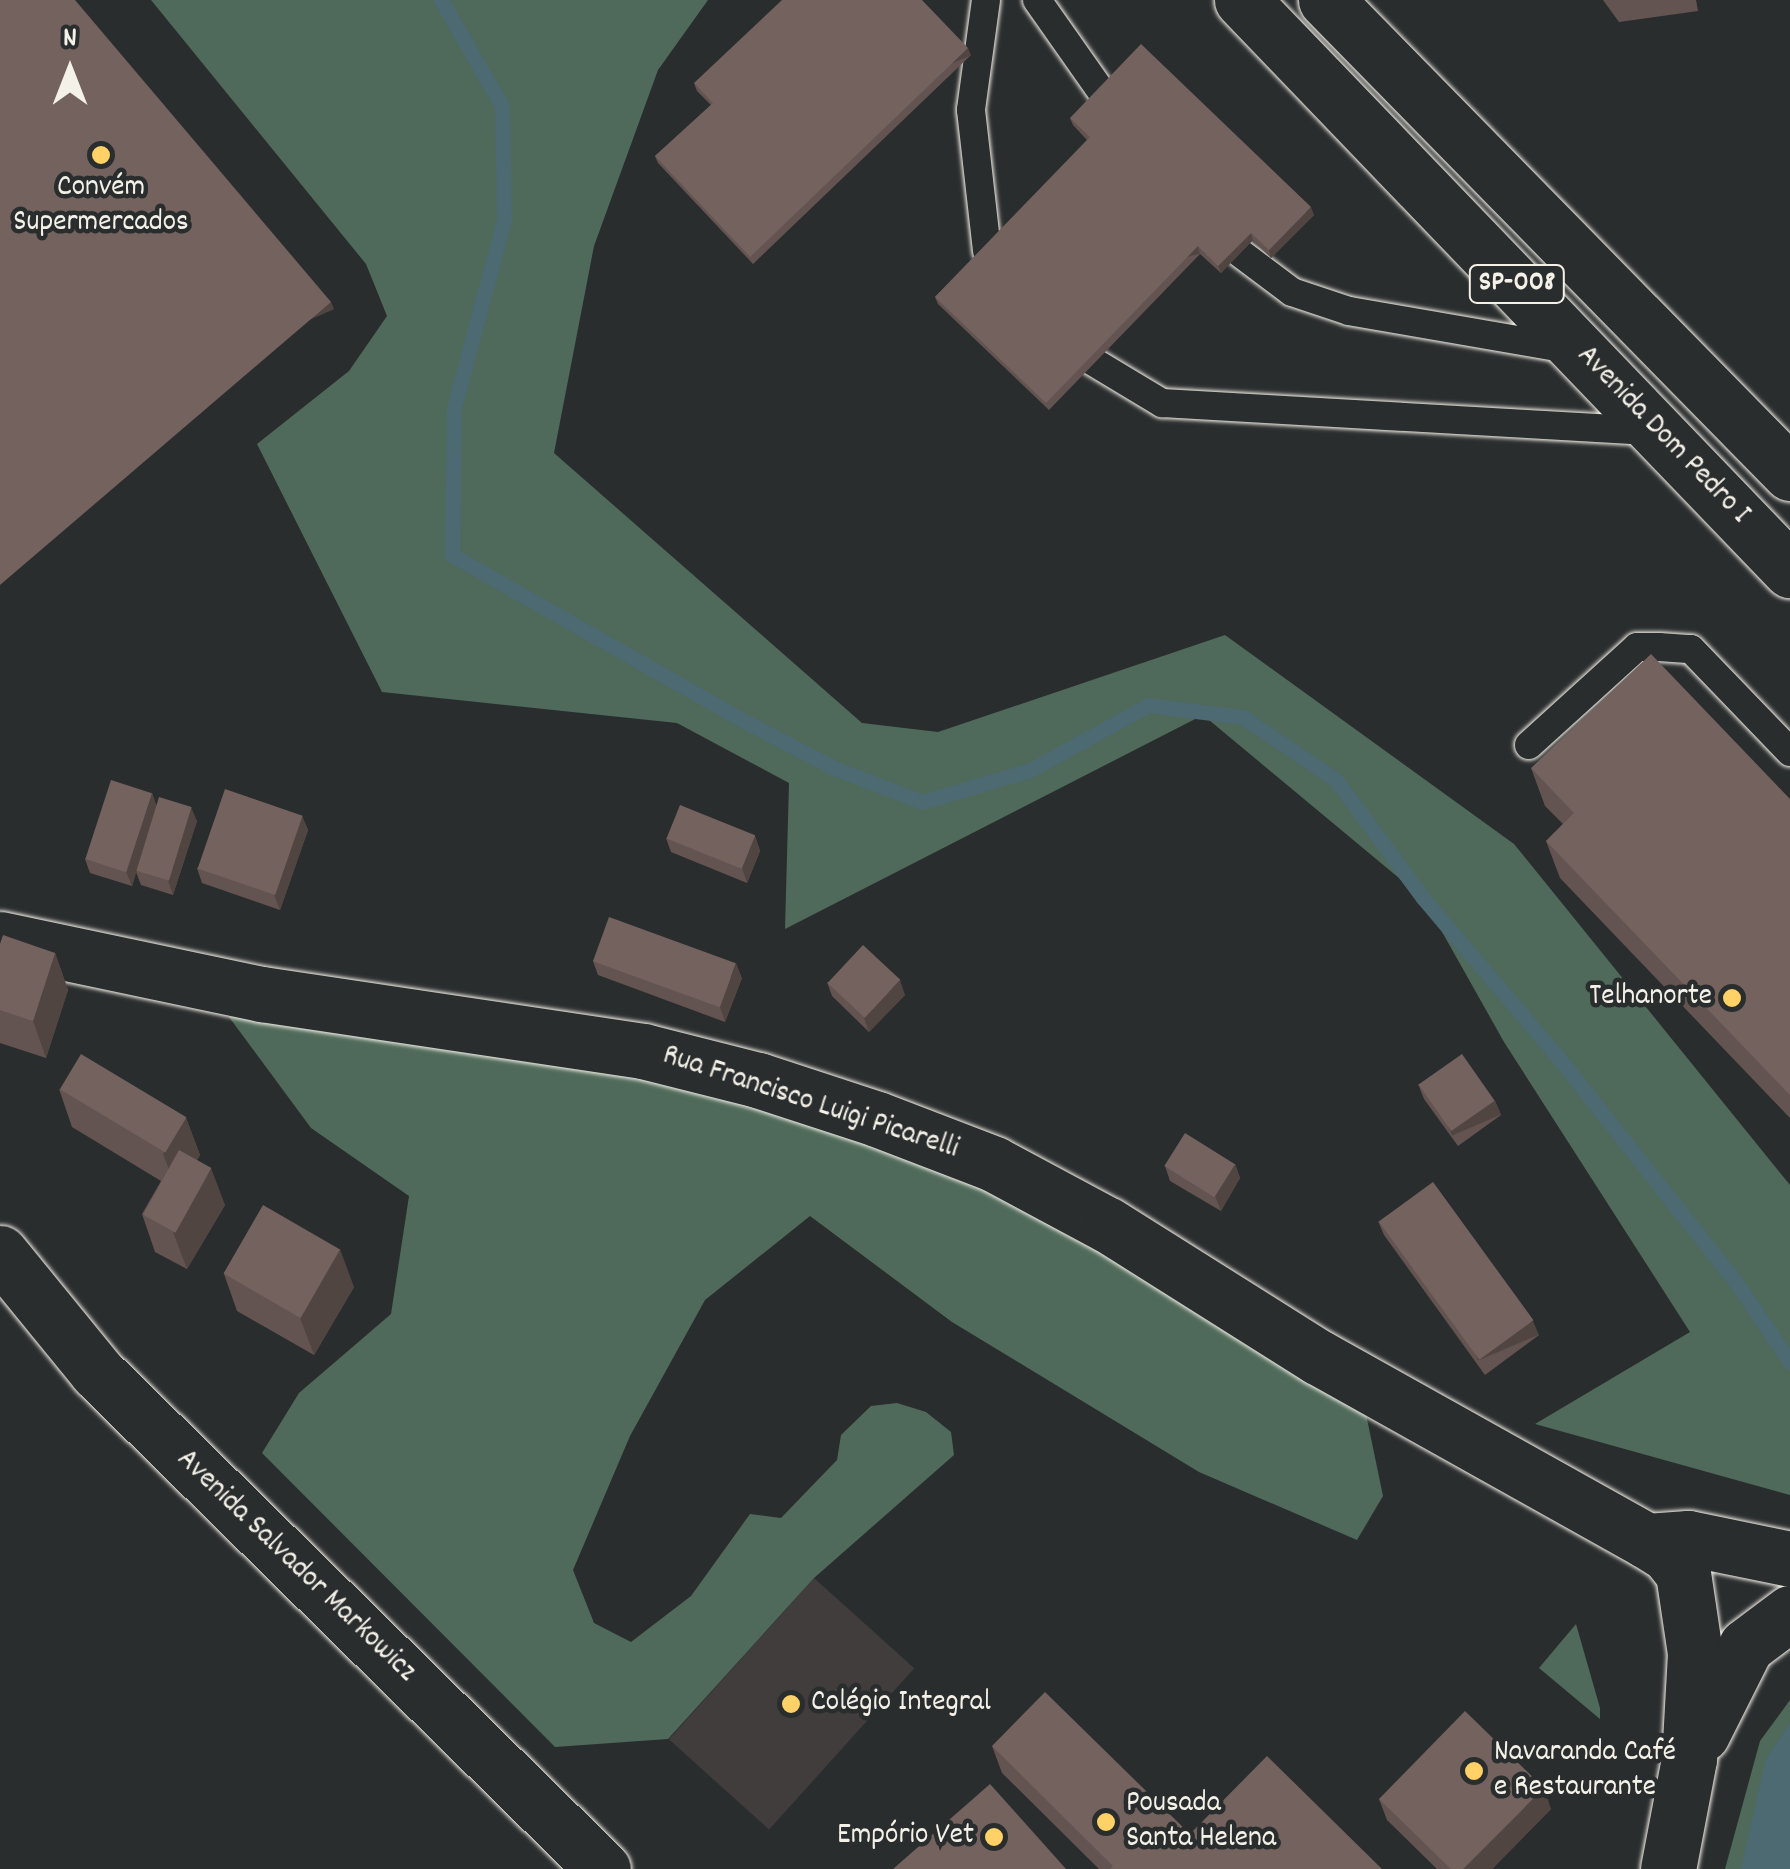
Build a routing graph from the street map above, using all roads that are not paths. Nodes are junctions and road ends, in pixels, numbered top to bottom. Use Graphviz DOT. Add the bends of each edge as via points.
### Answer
graph roads {
  1 [pos="986,0"];
  2 [pos="1038,0"];
  3 [pos="1242,0"];
  4 [pos="1326,0"];
  5 [pos="1103,94"];
  6 [pos="987,250"];
  7 [pos="1240,253"];
  8 [pos="1581,351"];
  9 [pos="1092,362"];
  10 [pos="1657,431"];
  11 [pos="1790,474"];
  12 [pos="1790,570"];
  13 [pos="1529,745"];
  14 [pos="1790,752"];
  15 [pos="0,939"];
  16 [pos="0,1253"];
  17 [pos="1647,1541"];
  18 [pos="1790,1559"];
  19 [pos="1790,1613"];
  20 [pos="1689,1759"];
  21 [pos="603,1869"];
  22 [pos="1668,1869"];
  1 -- 6 [label="lane" via="971,110"];
  2 -- 5 [label="lane"];
  3 -- 8 [label="street, Avenida Dom Pedro I / SP-008"];
  4 -- 11 [label="street, Avenida Dom Pedro I / SP-008"];
  7 -- 8 [label="lane" via="1292,292 1349,311"];
  8 -- 10 [label="street, Avenida Dom Pedro I / SP-008"];
  9 -- 10 [label="lane" via="1162,403"];
  10 -- 12 [label="street, Avenida Dom Pedro I / SP-008"];
  13 -- 14 [label="lane" via="1638,647 1659,647 1691,649"];
  15 -- 17 [label="street, Rua Francisco Luigi Picarelli" via="262,994 643,1051 878,1119 994,1164 1108,1225 1318,1358"];
  16 -- 21 [label="street, Avenida Salvador Markowicz" via="97,1372"];
  17 -- 18 [label="street" via="1688,1538"];
  17 -- 20 [label="street, Rua Francisco Luigi Picarelli" via="1668,1554 1689,1590 1695,1652"];
  19 -- 20 [label="street, Rua Francisco Luigi Picarelli" via="1746,1646"];
  20 -- 22 [label="street, Rua Francisco Luigi Picarelli"];
}
